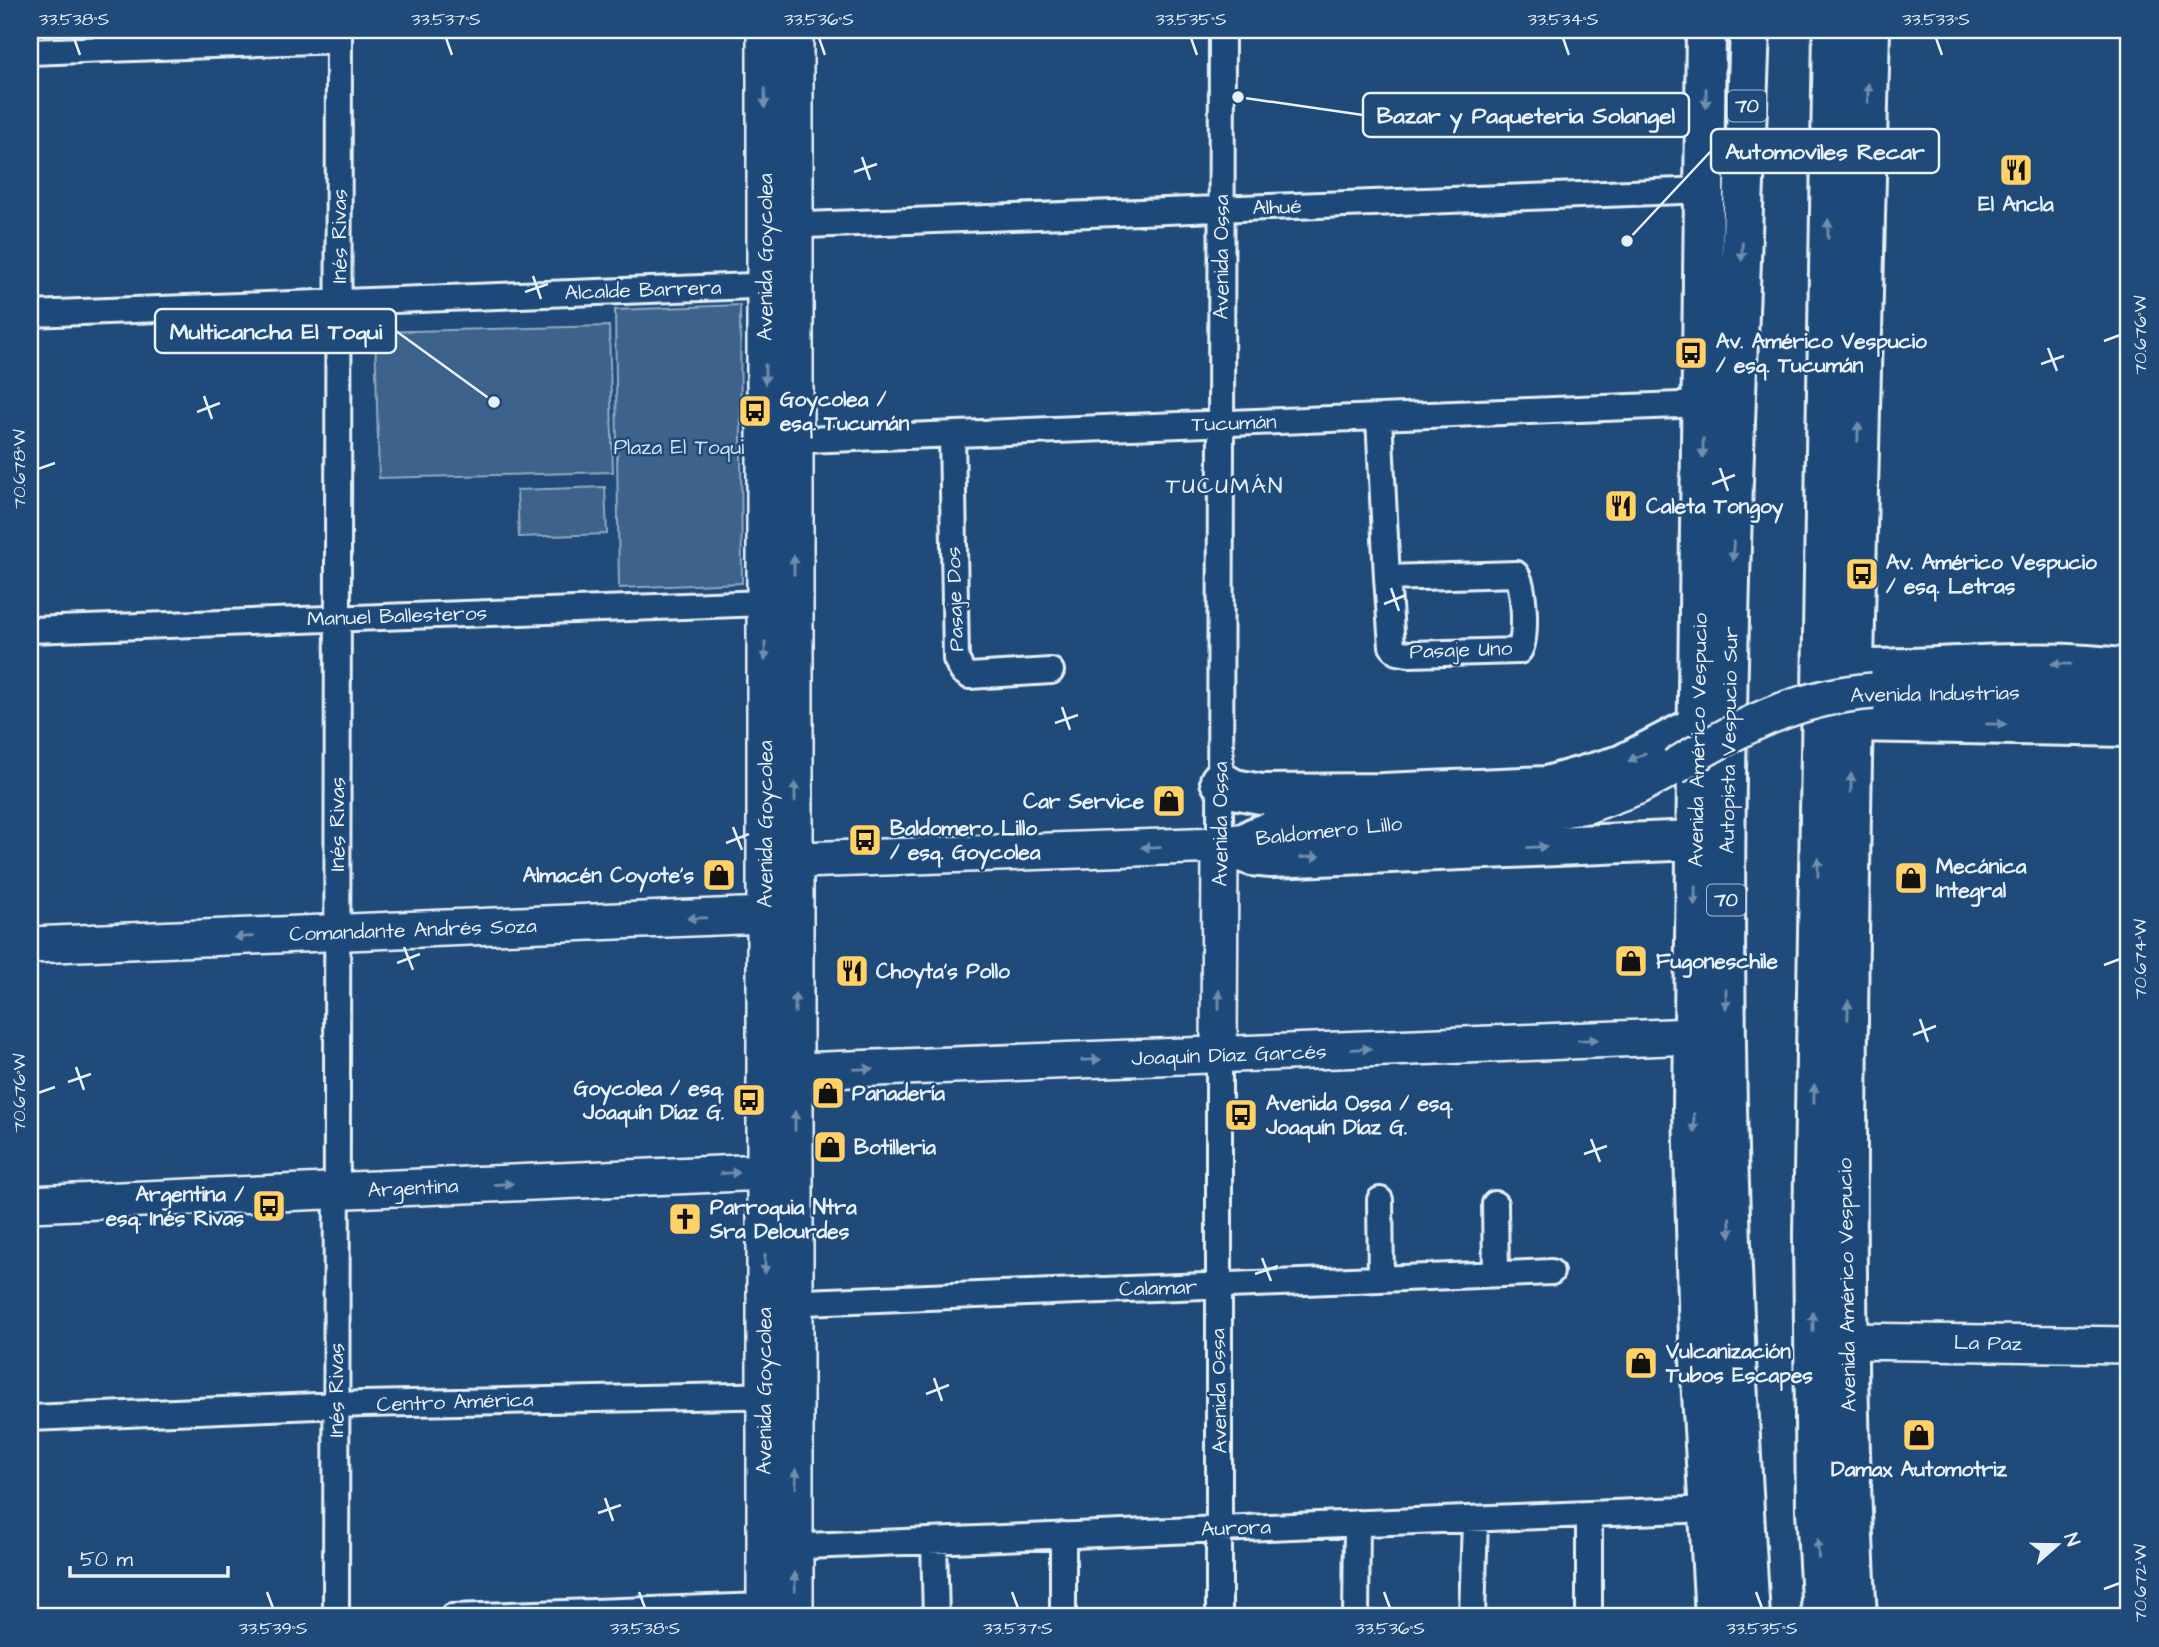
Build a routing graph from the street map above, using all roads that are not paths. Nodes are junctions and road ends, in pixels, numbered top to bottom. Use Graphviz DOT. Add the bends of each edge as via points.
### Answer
graph roads {
  1 [pos="765,30"];
  2 [pos="795,30"];
  3 [pos="1222,30"];
  4 [pos="1706,30"];
  5 [pos="1750,30"];
  6 [pos="1833,30"];
  7 [pos="1845,30"];
  8 [pos="1870,30"];
  9 [pos="339,35"];
  10 [pos="30,52"];
  11 [pos="1829,157"];
  12 [pos="1706,190"];
  13 [pos="1221,209"];
  14 [pos="779,226"];
  15 [pos="780,285"];
  16 [pos="339,302"];
  17 [pos="30,314"];
  18 [pos="1704,404"];
  19 [pos="1379,417"];
  20 [pos="1221,424"];
  21 [pos="951,435"];
  22 [pos="780,441"];
  23 [pos="1387,578"];
  24 [pos="765,603"];
  25 [pos="338,619"];
  26 [pos="30,630"];
  27 [pos="2129,669"];
  28 [pos="1051,671"];
  29 [pos="1863,680"];
  30 [pos="2129,694"];
  31 [pos="1852,722"];
  32 [pos="1698,725"];
  33 [pos="2129,727"];
  34 [pos="1674,768"];
  35 [pos="1220,781"];
  36 [pos="1383,793"];
  37 [pos="1696,840"];
  38 [pos="1236,841"];
  39 [pos="780,861"];
  40 [pos="780,915"];
  41 [pos="337,933"];
  42 [pos="30,946"];
  43 [pos="1694,1036"];
  44 [pos="1219,1055"];
  45 [pos="780,1072"];
  46 [pos="780,1171"];
  47 [pos="337,1192"];
  48 [pos="1380,1200"];
  49 [pos="1495,1203"];
  50 [pos="30,1204"];
  51 [pos="1551,1272"];
  52 [pos="1496,1274"];
  53 [pos="1381,1278"];
  54 [pos="1218,1285"];
  55 [pos="780,1303"];
  56 [pos="1846,1341"];
  57 [pos="2129,1345"];
  58 [pos="780,1395"];
  59 [pos="336,1405"];
  60 [pos="30,1418"];
  61 [pos="1709,1508"];
  62 [pos="1589,1514"];
  63 [pos="1475,1518"];
  64 [pos="1357,1523"];
  65 [pos="1221,1529"];
  66 [pos="1062,1535"];
  67 [pos="934,1541"];
  68 [pos="779,1547"];
  69 [pos="775,1613"];
  70 [pos="336,1617"];
  71 [pos="452,1617"];
  72 [pos="936,1617"];
  73 [pos="1063,1617"];
  74 [pos="1219,1617"];
  75 [pos="1356,1617"];
  76 [pos="1472,1617"];
  77 [pos="1589,1617"];
  78 [pos="1715,1617"];
  79 [pos="1750,1617"];
  80 [pos="1822,1617"];
  81 [pos="1857,1617"];
  1 -- 14 [label="street, Avenida Goycolea, one-way"];
  2 -- 14 [label="street, Avenida Goycolea"];
  3 -- 13 [label="street, Avenida Ossa"];
  4 -- 12 [label="main road, Avenida Américo Vespucio, one-way"];
  5 -- 79 [label="main road, Autopista Vespucio Sur / 70, one-way" via="1729,676 1726,1043"];
  6 -- 11 [label="main road"];
  7 -- 11 [label="main road"];
  29 -- 8 [label="main road, Avenida Américo Vespucio, one-way"];
  9 -- 10 [label="street"];
  9 -- 16 [label="street, Inés Rivas"];
  80 -- 11 [label="main road, one-way" via="1812,1235"];
  12 -- 13 [label="street, Alhué"];
  12 -- 18 [label="main road, Avenida Américo Vespucio"];
  13 -- 14 [label="street, Alhué"];
  13 -- 20 [label="street, Avenida Ossa"];
  14 -- 15 [label="street, Avenida Goycolea"];
  15 -- 16 [label="street, Alcalde Barrera"];
  15 -- 22 [label="street, Avenida Goycolea"];
  16 -- 17 [label="street, Alcalde Barrera"];
  16 -- 25 [label="street, Inés Rivas"];
  18 -- 19 [label="street, Tucumán"];
  18 -- 32 [label="main road, Avenida Américo Vespucio, one-way"];
  19 -- 20 [label="street, Tucumán"];
  19 -- 23 [label="street, Pasaje Uno"];
  20 -- 21 [label="street, Tucumán"];
  20 -- 35 [label="street, Avenida Ossa"];
  21 -- 22 [label="street, Tucumán"];
  21 -- 28 [label="street, Pasaje Dos" via="956,659 969,676"];
  22 -- 24 [label="street, Avenida Goycolea"];
  39 -- 22 [label="street, Avenida Goycolea, one-way"];
  23 -- 23 [label="street, Pasaje Uno" via="1391,640 1397,652 1522,649 1522,586 1516,574"];
  24 -- 25 [label="street, Manuel Ballesteros"];
  24 -- 39 [label="street, Avenida Goycolea, one-way"];
  25 -- 26 [label="street, Manuel Ballesteros"];
  25 -- 41 [label="street, Inés Rivas"];
  27 -- 29 [label="main road, one-way" via="1974,663"];
  29 -- 30 [label="street, Avenida Industrias"];
  29 -- 31 [label="main road, Avenida Américo Vespucio"];
  29 -- 34 [label="street, Avenida Industrias, bridge" via="1766,715"];
  31 -- 33 [label="main road, one-way"];
  56 -- 31 [label="main road, Avenida Américo Vespucio, one-way"];
  32 -- 36 [label="main road, one-way" via="1620,765 1572,781 1510,789"];
  32 -- 37 [label="main road, Avenida Américo Vespucio"];
  34 -- 38 [label="street, Baldomero Lillo" via="1620,793 1554,812 1331,827"];
  35 -- 36 [label="main road" via="1261,794"];
  35 -- 38 [label="street, Avenida Ossa"];
  36 -- 38 [label="main road" via="1347,800"];
  38 -- 37 [label="main road, one-way" via="1252,856 1271,858"];
  37 -- 43 [label="main road, Avenida Américo Vespucio, one-way"];
  38 -- 39 [label="street, Baldomero Lillo, one-way"];
  44 -- 38 [label="street, Avenida Ossa, one-way"];
  39 -- 40 [label="street, Avenida Goycolea"];
  40 -- 41 [label="street, Comandante Andrés Soza, one-way"];
  40 -- 45 [label="street, Avenida Goycolea"];
  41 -- 42 [label="street, Comandante Andrés Soza, one-way"];
  41 -- 47 [label="street, Inés Rivas"];
  44 -- 43 [label="street, Joaquín Díaz Garcés, one-way"];
  43 -- 61 [label="main road, Avenida Américo Vespucio, one-way" via="1699,1315"];
  45 -- 44 [label="street, Joaquín Díaz Garcés, one-way"];
  44 -- 54 [label="street, Avenida Ossa"];
  45 -- 46 [label="street, Avenida Goycolea"];
  47 -- 46 [label="street, Argentina, one-way"];
  46 -- 55 [label="street, Avenida Goycolea"];
  47 -- 50 [label="street, Argentina"];
  47 -- 59 [label="street, Inés Rivas"];
  48 -- 53 [label="street"];
  49 -- 52 [label="street"];
  51 -- 52 [label="street, Calamar"];
  52 -- 53 [label="street, Calamar"];
  53 -- 54 [label="street, Calamar"];
  54 -- 55 [label="street, Calamar"];
  54 -- 65 [label="street, Avenida Ossa"];
  55 -- 58 [label="street, Avenida Goycolea"];
  56 -- 57 [label="street, La Paz"];
  56 -- 81 [label="main road, Avenida Américo Vespucio"];
  58 -- 59 [label="street, Centro América"];
  58 -- 68 [label="street, Avenida Goycolea"];
  59 -- 60 [label="street, Centro América"];
  59 -- 70 [label="street, Inés Rivas"];
  61 -- 62 [label="street, Aurora"];
  61 -- 78 [label="main road, Avenida Américo Vespucio"];
  62 -- 63 [label="street, Aurora"];
  62 -- 77 [label="street"];
  63 -- 64 [label="street, Aurora"];
  63 -- 76 [label="street"];
  64 -- 65 [label="street, Aurora"];
  64 -- 75 [label="street"];
  65 -- 66 [label="street, Aurora"];
  65 -- 74 [label="street, Avenida Ossa"];
  66 -- 67 [label="street, Aurora"];
  66 -- 73 [label="street"];
  67 -- 68 [label="street, Aurora"];
  67 -- 72 [label="street"];
  68 -- 69 [label="street, Avenida Goycolea"];
  69 -- 71 [label="street"];
}
